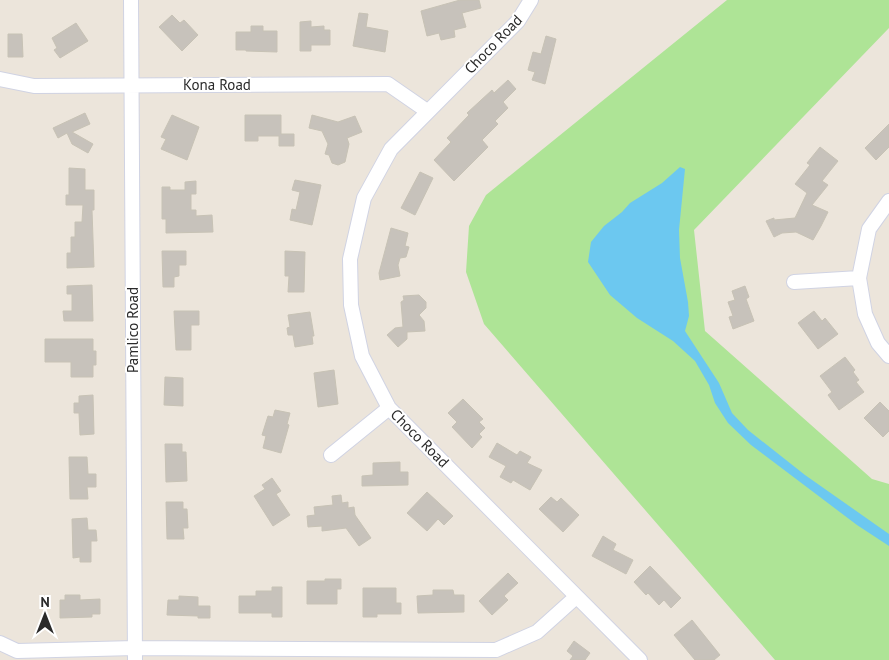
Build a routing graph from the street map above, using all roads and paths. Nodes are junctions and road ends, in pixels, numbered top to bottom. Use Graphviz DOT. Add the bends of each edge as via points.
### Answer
graph roads {
  1 [pos="131,0"];
  2 [pos="531,0"];
  3 [pos="0,79"];
  4 [pos="130,84"];
  5 [pos="427,111"];
  6 [pos="889,201"];
  7 [pos="859,278"];
  8 [pos="794,282"];
  9 [pos="889,356"];
  10 [pos="389,408"];
  11 [pos="331,455"];
  12 [pos="576,597"];
  13 [pos="0,643"];
  14 [pos="135,654"];
  15 [pos="640,660"];
  1 -- 4 [label="street, Pamlico Road"];
  2 -- 5 [label="street, Choco Road" via="518,21"];
  3 -- 4 [label="street, Kona Road" via="34,86"];
  4 -- 5 [label="street, Kona Road" via="388,84"];
  4 -- 14 [label="street, Pamlico Road"];
  5 -- 10 [label="street, Choco Road" via="391,149 364,198 350,259 351,306 362,356"];
  6 -- 7 [label="street" via="869,229"];
  7 -- 8 [label="street"];
  7 -- 9 [label="street" via="865,314 878,343"];
  10 -- 11 [label="street"];
  10 -- 12 [label="street, Choco Road"];
  12 -- 14 [label="street" via="537,632 496,650"];
  12 -- 15 [label="street, Choco Road"];
  13 -- 14 [label="street" via="17,651"];
}
